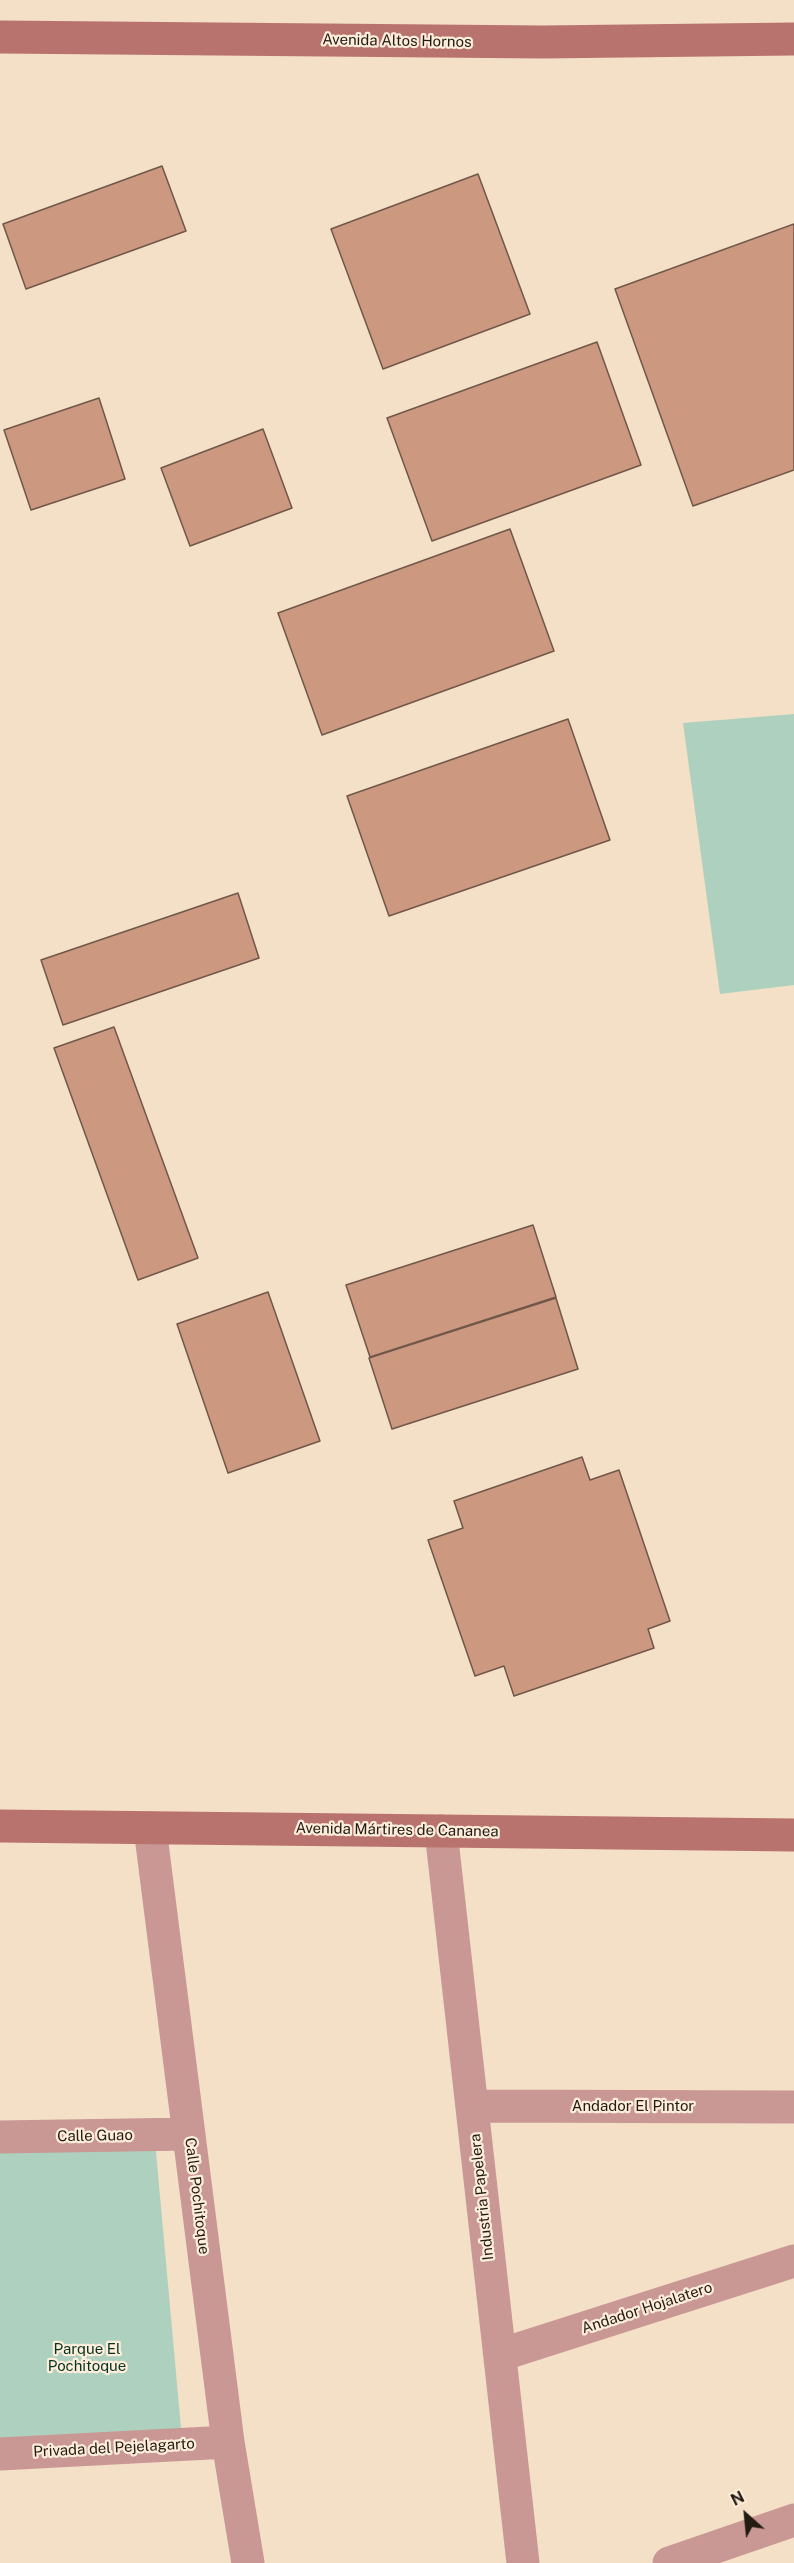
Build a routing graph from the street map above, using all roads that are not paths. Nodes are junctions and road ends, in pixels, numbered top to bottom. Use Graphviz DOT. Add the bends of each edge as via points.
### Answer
graph roads {
  1 [pos="0,37"];
  2 [pos="794,39"];
  3 [pos="0,1826"];
  4 [pos="150,1828"];
  5 [pos="441,1831"];
  6 [pos="794,1835"];
  7 [pos="472,2106"];
  8 [pos="794,2107"];
  9 [pos="189,2134"];
  10 [pos="0,2137"];
  11 [pos="794,2261"];
  12 [pos="500,2355"];
  13 [pos="228,2442"];
  14 [pos="0,2454"];
  15 [pos="794,2520"];
  16 [pos="248,2563"];
  17 [pos="523,2563"];
  18 [pos="669,2563"];
  1 -- 2 [label="street, Avenida Altos Hornos" via="531,42"];
  3 -- 4 [label="street, Avenida Mártires de Cananea"];
  4 -- 5 [label="street, Avenida Mártires de Cananea"];
  4 -- 9 [label="street, Calle Pochitoque"];
  5 -- 6 [label="street, Avenida Mártires de Cananea"];
  5 -- 7 [label="street, Industria Papelera"];
  7 -- 8 [label="street, Andador El Pintor"];
  7 -- 12 [label="street, Industria Papelera"];
  9 -- 10 [label="street, Calle Guao"];
  9 -- 13 [label="street, Calle Pochitoque"];
  11 -- 12 [label="street, Andador Hojalatero"];
  12 -- 17 [label="street, Industria Papelera"];
  13 -- 14 [label="street, Privada del Pejelagarto"];
  13 -- 16 [label="street, Calle Pochitoque"];
  15 -- 18 [label="street"];
}
